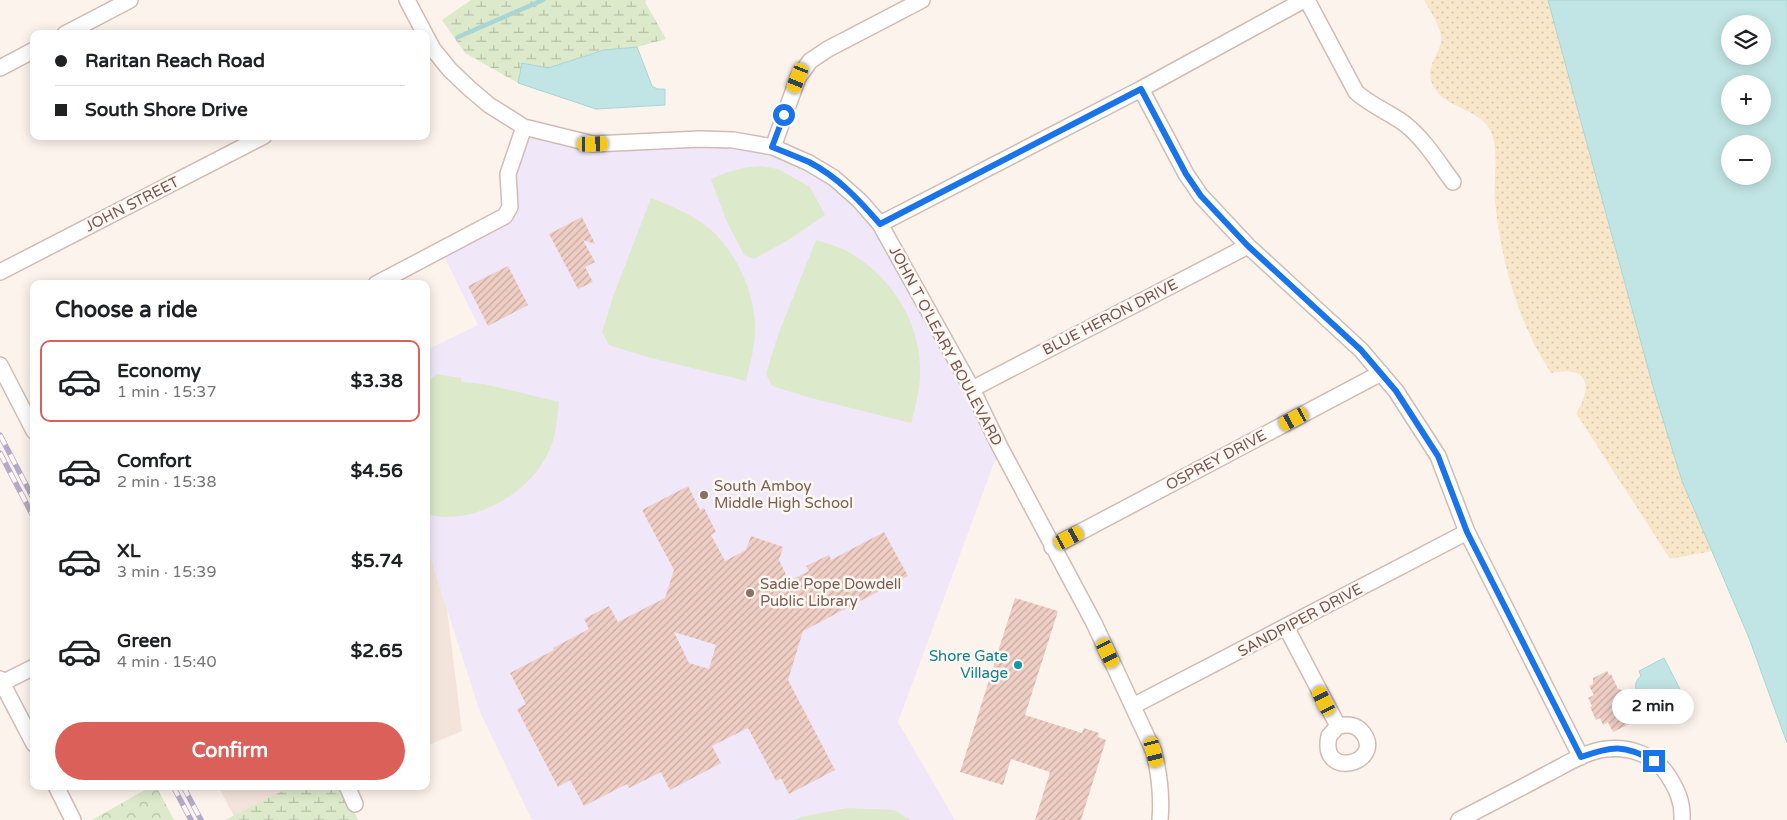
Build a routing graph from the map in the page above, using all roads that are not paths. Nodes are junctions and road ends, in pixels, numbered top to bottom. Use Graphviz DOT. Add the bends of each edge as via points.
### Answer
graph roads {
  1 [pos="130,0"];
  2 [pos="407,0"];
  3 [pos="922,0"];
  4 [pos="1305,0"];
  5 [pos="73,30"];
  6 [pos="422,30"];
  7 [pos="430,45"];
  8 [pos="30,52"];
  9 [pos="0,68"];
  10 [pos="1141,89"];
  11 [pos="524,127"];
  12 [pos="256,140"];
  13 [pos="772,147"];
  14 [pos="1453,182"];
  15 [pos="880,224"];
  16 [pos="1248,246"];
  17 [pos="0,272"];
  18 [pos="384,280"];
  19 [pos="0,365"];
  20 [pos="1381,373"];
  21 [pos="972,389"];
  22 [pos="30,423"];
  23 [pos="1467,532"];
  24 [pos="1052,547"];
  25 [pos="1286,627"];
  26 [pos="30,669"];
  27 [pos="1,682"];
  28 [pos="1133,706"];
  29 [pos="1338,726"];
  30 [pos="30,736"];
  31 [pos="1581,757"];
  32 [pos="58,790"];
  33 [pos="349,790"];
  34 [pos="356,804"];
  35 [pos="73,820"];
  36 [pos="1160,820"];
  37 [pos="1459,820"];
  38 [pos="1682,820"];
  1 -- 5 [label="street"];
  2 -- 6 [label="street, JOHN T O'LEARY BOULEVARD"];
  3 -- 13 [label="street" via="828,49 810,62 798,78"];
  4 -- 10 [label="street"];
  4 -- 14 [label="street" via="1356,92 1406,126 1428,147"];
  7 -- 11 [label="street, JOHN T O'LEARY BOULEVARD" via="468,88"];
  8 -- 9 [label="street"];
  10 -- 15 [label="street"];
  10 -- 16 [label="street" via="1201,196"];
  11 -- 13 [label="street, JOHN T O'LEARY BOULEVARD" via="593,144 700,139 733,140"];
  11 -- 18 [label="street" via="508,174 510,207 505,216"];
  12 -- 17 [label="street, JOHN STREET"];
  13 -- 15 [label="street, JOHN T O'LEARY BOULEVARD" via="810,163 834,178"];
  15 -- 21 [label="street, JOHN T O'LEARY BOULEVARD"];
  16 -- 20 [label="street" via="1354,343"];
  16 -- 21 [label="street, BLUE HERON DRIVE"];
  19 -- 22 [label="street"];
  20 -- 23 [label="street" via="1438,456"];
  20 -- 24 [label="street, OSPREY DRIVE"];
  21 -- 24 [label="street, JOHN T O'LEARY BOULEVARD"];
  23 -- 25 [label="street, SANDPIPER DRIVE"];
  23 -- 31 [label="street"];
  24 -- 28 [label="street, JOHN T O'LEARY BOULEVARD" via="1094,623"];
  25 -- 28 [label="street, SANDPIPER DRIVE"];
  25 -- 29 [label="street"];
  26 -- 27 [label="street"];
  27 -- 30 [label="street"];
  28 -- 36 [label="street, JOHN T O'LEARY BOULEVARD" via="1154,752"];
  31 -- 37 [label="street"];
  31 -- 38 [label="street" via="1604,749 1623,748 1654,761 1674,784 1682,803"];
  32 -- 35 [label="street"];
  33 -- 34 [label="street"];
}
